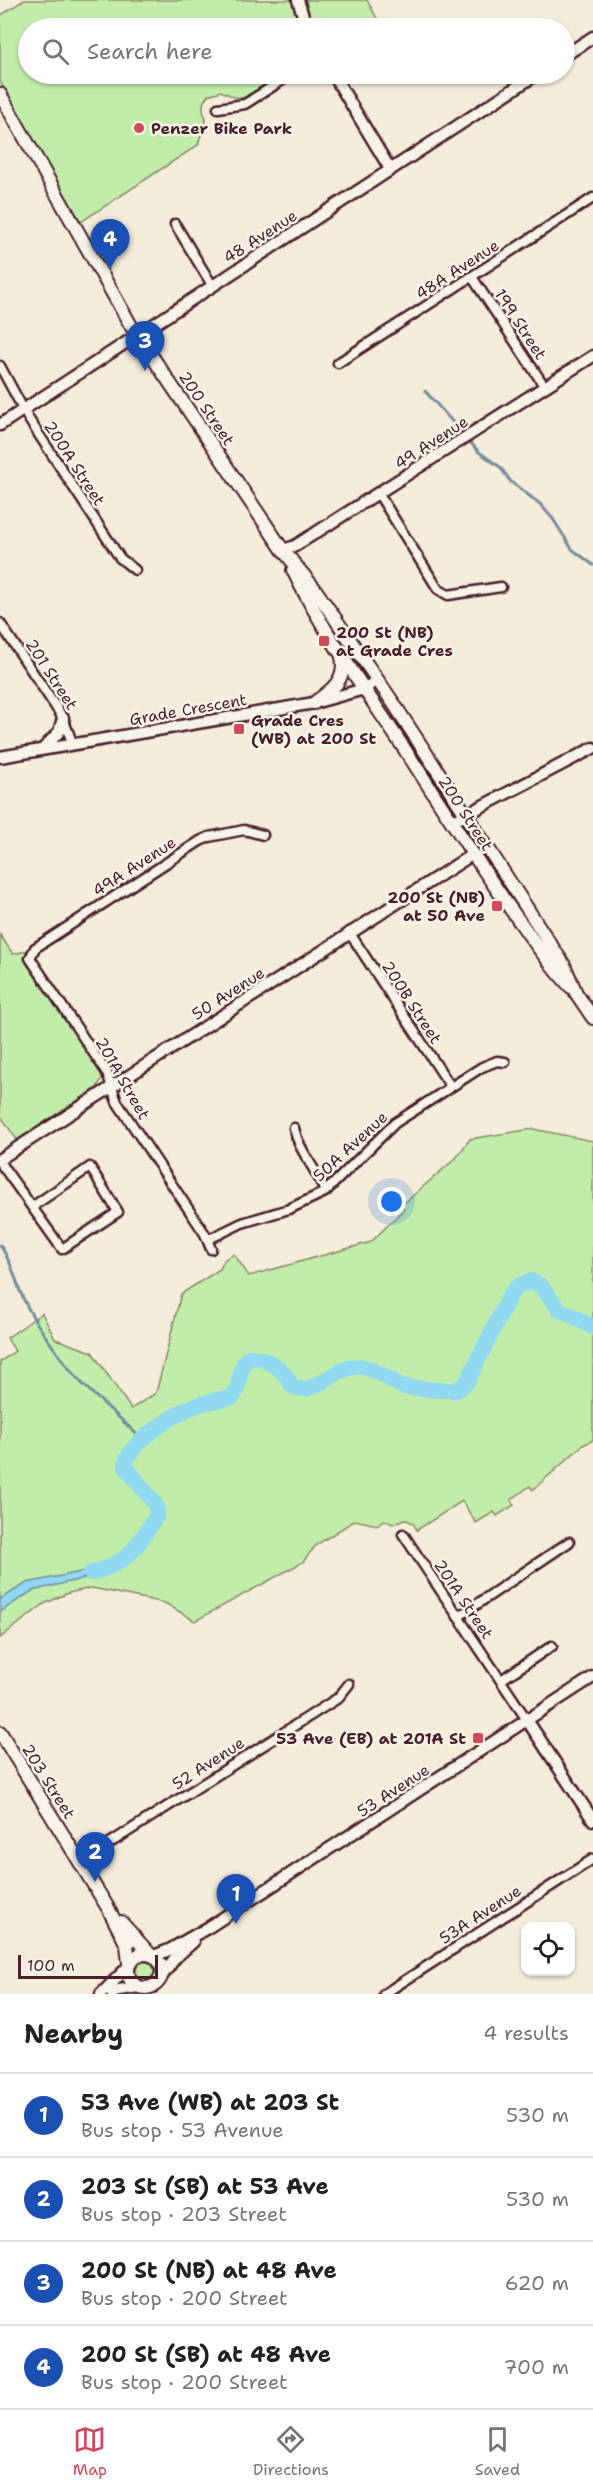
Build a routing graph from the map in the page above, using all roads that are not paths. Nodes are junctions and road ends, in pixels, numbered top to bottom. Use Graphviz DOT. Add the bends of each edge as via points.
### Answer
graph roads {
  1 [pos="298,0"];
  2 [pos="304,18"];
  3 [pos="593,37"];
  4 [pos="575,49"];
  5 [pos="276,84"];
  6 [pos="339,84"];
  7 [pos="522,84"];
  8 [pos="0,94"];
  9 [pos="219,108"];
  10 [pos="390,169"];
  11 [pos="593,198"];
  12 [pos="175,224"];
  13 [pos="472,277"];
  14 [pos="212,285"];
  15 [pos="138,334"];
  16 [pos="593,356"];
  17 [pos="338,363"];
  18 [pos="0,366"];
  19 [pos="545,387"];
  20 [pos="23,409"];
  21 [pos="0,425"];
  22 [pos="378,493"];
  23 [pos="283,550"];
  24 [pos="135,570"];
  25 [pos="501,587"];
  26 [pos="0,623"];
  27 [pos="342,655"];
  28 [pos="377,680"];
  29 [pos="364,689"];
  30 [pos="314,703"];
  31 [pos="63,718"];
  32 [pos="73,745"];
  33 [pos="593,748"];
  34 [pos="40,751"];
  35 [pos="0,757"];
  36 [pos="466,814"];
  37 [pos="452,822"];
  38 [pos="263,835"];
  39 [pos="473,854"];
  40 [pos="529,910"];
  41 [pos="349,932"];
  42 [pos="30,953"];
  43 [pos="576,993"];
  44 [pos="593,1018"];
  45 [pos="505,1062"];
  46 [pos="111,1087"];
  47 [pos="450,1088"];
  48 [pos="294,1128"];
  49 [pos="0,1161"];
  50 [pos="325,1192"];
  51 [pos="32,1207"];
  52 [pos="209,1239"];
  53 [pos="211,1249"];
  54 [pos="403,1534"];
  55 [pos="569,1542"];
  56 [pos="458,1617"];
  57 [pos="552,1646"];
  58 [pos="593,1677"];
  59 [pos="501,1680"];
  60 [pos="349,1684"];
  61 [pos="527,1720"];
  62 [pos="0,1732"];
  63 [pos="593,1820"];
  64 [pos="593,1859"];
  65 [pos="80,1862"];
  66 [pos="108,1908"];
  67 [pos="209,1927"];
  68 [pos="151,1955"];
  69 [pos="128,1965"];
  70 [pos="160,1978"];
  71 [pos="142,1989"];
  72 [pos="101,1994"];
  73 [pos="112,1994"];
  74 [pos="164,1994"];
  75 [pos="384,1994"];
  1 -- 2 [label="street"];
  3 -- 4 [label="street"];
  5 -- 9 [label="street" via="245,104"];
  6 -- 10 [label="street"];
  7 -- 10 [label="street, 48 Avenue"];
  8 -- 15 [label="main road, 200 Street"];
  10 -- 14 [label="street, 48 Avenue"];
  11 -- 13 [label="street, 48A Avenue"];
  12 -- 14 [label="street"];
  13 -- 17 [label="street, 48A Avenue"];
  13 -- 19 [label="street, 199 Street"];
  14 -- 15 [label="street, 48 Avenue"];
  15 -- 20 [label="street, 48 Avenue"];
  15 -- 23 [label="main road, 200 Street"];
  16 -- 19 [label="street, 49 Avenue"];
  18 -- 20 [label="street, 200A Street"];
  19 -- 22 [label="street, 49 Avenue"];
  20 -- 21 [label="street, 48 Avenue"];
  20 -- 24 [label="street, 200A Street" via="120,558"];
  22 -- 23 [label="street, 49 Avenue"];
  22 -- 25 [label="street" via="442,593"];
  23 -- 27 [label="main road, 200 Street" via="305,596"];
  23 -- 28 [label="main road, 200 Street"];
  26 -- 31 [label="street, 201 Street"];
  27 -- 29 [label="main road, 200 Street"];
  27 -- 30 [label="main road" via="341,678 333,690"];
  28 -- 29 [label="street, Grade Crescent"];
  28 -- 36 [label="main road, 200 Street"];
  29 -- 30 [label="street, Grade Crescent"];
  29 -- 37 [label="main road, 200 Street"];
  30 -- 32 [label="street, Grade Crescent"];
  31 -- 32 [label="street, 201 Street"];
  31 -- 34 [label="street" via="59,732"];
  32 -- 34 [label="street, Grade Crescent"];
  33 -- 36 [label="street"];
  34 -- 35 [label="street, Grade Crescent"];
  36 -- 37 [label="street"];
  36 -- 40 [label="main road, 200 Street"];
  37 -- 39 [label="main road, 200 Street"];
  38 -- 42 [label="street, 49A Avenue" via="244,830 209,837"];
  39 -- 40 [label="main road" via="483,856 513,897"];
  39 -- 41 [label="street, 50 Avenue"];
  39 -- 43 [label="main road, 200 Street" via="556,972"];
  40 -- 43 [label="main road, 200 Street" via="564,965"];
  41 -- 46 [label="street, 50 Avenue"];
  41 -- 47 [label="street, 200B Street"];
  42 -- 46 [label="street, 201A Street" via="32,964 107,1073"];
  43 -- 44 [label="main road, 200 Street"];
  45 -- 47 [label="street, 50A Avenue" via="489,1064"];
  46 -- 49 [label="street, 50 Avenue"];
  46 -- 52 [label="street, 201A Street" via="117,1102"];
  47 -- 50 [label="street, 50A Avenue" via="395,1123"];
  48 -- 50 [label="street" via="297,1144"];
  49 -- 51 [label="street"];
  50 -- 52 [label="street, 50A Avenue"];
  51 -- 51 [label="street" via="62,1249 118,1212 90,1167"];
  52 -- 53 [label="street, 201A Street"];
  54 -- 56 [label="street, 201A Street"];
  55 -- 56 [label="street"];
  56 -- 59 [label="street, 201A Street"];
  57 -- 59 [label="street"];
  58 -- 61 [label="street, 53 Avenue"];
  59 -- 61 [label="street, 201A Street"];
  60 -- 65 [label="street, 52 Avenue" via="338,1698"];
  61 -- 63 [label="street, 201A Street"];
  61 -- 67 [label="street, 53 Avenue"];
  62 -- 65 [label="main road, 203 Street"];
  64 -- 75 [label="street, 53A Avenue"];
  65 -- 66 [label="main road, 203 Street"];
  66 -- 68 [label="main road, 203 Street"];
  66 -- 69 [label="main road, 203 Street" via="127,1945"];
  67 -- 68 [label="street, 53 Avenue" via="169,1950"];
  67 -- 70 [label="street, 53 Avenue" via="175,1958"];
  68 -- 69 [label="main road" via="138,1955"];
  68 -- 70 [label="main road" via="161,1964"];
  69 -- 71 [label="main road" via="130,1979"];
  69 -- 72 [label="street"];
  70 -- 71 [label="main road"];
  70 -- 74 [label="main road"];
  71 -- 73 [label="street"];
}
